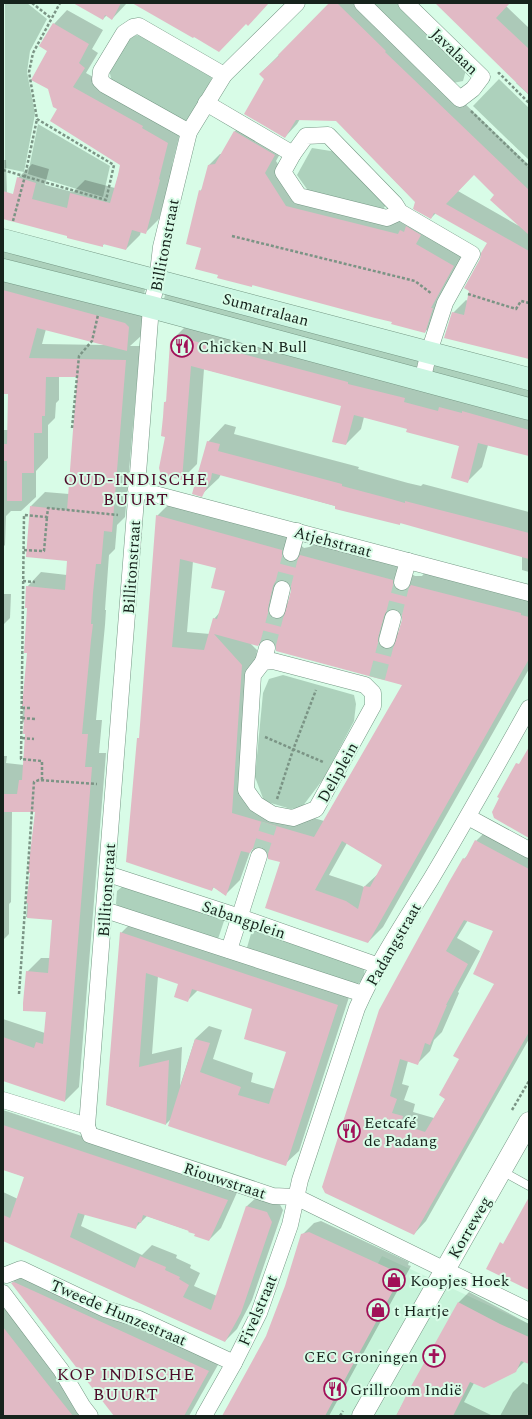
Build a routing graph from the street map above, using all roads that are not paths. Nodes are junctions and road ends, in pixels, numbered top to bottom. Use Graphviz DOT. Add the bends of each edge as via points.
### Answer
graph roads {
  1 [pos="297,3"];
  2 [pos="362,3"];
  3 [pos="406,3"];
  4 [pos="224,75"];
  5 [pos="206,102"];
  6 [pos="189,132"];
  7 [pos="293,154"];
  8 [pos="400,212"];
  9 [pos="5,241"];
  10 [pos="3,270"];
  11 [pos="157,280"];
  12 [pos="151,307"];
  13 [pos="429,352"];
  14 [pos="529,379"];
  15 [pos="422,381"];
  16 [pos="529,409"];
  17 [pos="136,489"];
  18 [pos="297,531"];
  19 [pos="291,553"];
  20 [pos="408,561"];
  21 [pos="402,582"];
  22 [pos="282,589"];
  23 [pos="529,593"];
  24 [pos="277,610"];
  25 [pos="393,618"];
  26 [pos="387,640"];
  27 [pos="529,708"];
  28 [pos="468,817"];
  29 [pos="271,819"];
  30 [pos="529,850"];
  31 [pos="259,856"];
  32 [pos="108,874"];
  33 [pos="105,910"];
  34 [pos="240,917"];
  35 [pos="229,950"];
  36 [pos="379,966"];
  37 [pos="363,994"];
  38 [pos="3,1100"];
  39 [pos="529,1122"];
  40 [pos="87,1126"];
  41 [pos="501,1171"];
  42 [pos="529,1186"];
  43 [pos="296,1197"];
  44 [pos="444,1270"];
  45 [pos="4,1276"];
  46 [pos="3,1293"];
  47 [pos="529,1311"];
  48 [pos="234,1363"];
  49 [pos="90,1416"];
  50 [pos="204,1416"];
  51 [pos="362,1416"];
  1 -- 4 [label="street, Billitonstraat"];
  2 -- 3 [label="street, Javalaan" via="460,99 473,89 482,77"];
  4 -- 5 [label="street, Billitonstraat"];
  4 -- 6 [label="street" via="140,26 124,33 101,71 100,80"];
  5 -- 6 [label="street, Billitonstraat"];
  5 -- 7 [label="street"];
  6 -- 11 [label="street, Billitonstraat" via="161,246"];
  7 -- 8 [label="street" via="306,136 328,135"];
  7 -- 8 [label="street" via="284,172 299,196 387,218"];
  8 -- 13 [label="street" via="472,254 445,303"];
  9 -- 11 [label="main road, Sumatralaan"];
  10 -- 12 [label="main road, Sumatralaan"];
  11 -- 12 [label="street, Billitonstraat"];
  11 -- 13 [label="main road, Sumatralaan"];
  12 -- 15 [label="main road, Sumatralaan"];
  12 -- 17 [label="street, Billitonstraat"];
  13 -- 14 [label="main road, Sumatralaan"];
  13 -- 15 [label="street"];
  15 -- 16 [label="main road, Sumatralaan"];
  17 -- 18 [label="street, Atjehstraat"];
  17 -- 32 [label="street, Billitonstraat"];
  18 -- 19 [label="street"];
  18 -- 20 [label="street, Atjehstraat"];
  20 -- 21 [label="street"];
  20 -- 23 [label="street, Atjehstraat"];
  22 -- 24 [label="street"];
  25 -- 26 [label="street"];
  27 -- 28 [label="street, Padangstraat"];
  28 -- 30 [label="street"];
  28 -- 36 [label="street, Padangstraat"];
  29 -- 29 [label="street, Deliplein" via="246,790 253,675 265,655 273,661 375,686 373,706 316,809 293,818"];
  31 -- 34 [label="street"];
  32 -- 33 [label="street, Billitonstraat"];
  32 -- 34 [label="street, Sabangplein"];
  33 -- 35 [label="street"];
  33 -- 40 [label="street, Billitonstraat"];
  34 -- 35 [label="street"];
  34 -- 36 [label="street, Sabangplein"];
  35 -- 37 [label="street"];
  36 -- 37 [label="street, Padangstraat"];
  37 -- 43 [label="street, Padangstraat"];
  38 -- 40 [label="street, Riouwstraat"];
  39 -- 41 [label="street, Korreweg"];
  40 -- 43 [label="street, Riouwstraat" via="90,1135 273,1196"];
  41 -- 42 [label="lane"];
  41 -- 44 [label="street, Korreweg"];
  43 -- 44 [label="street, Riouwstraat"];
  43 -- 48 [label="street, Fivelstraat" via="290,1225 259,1313"];
  44 -- 47 [label="street, Riouwstraat"];
  44 -- 51 [label="street, Korreweg"];
  45 -- 48 [label="street, Tweede Hunzestraat" via="21,1269 105,1309 139,1319"];
  46 -- 49 [label="street" via="61,1370"];
  48 -- 50 [label="street, Fivelstraat"];
}
